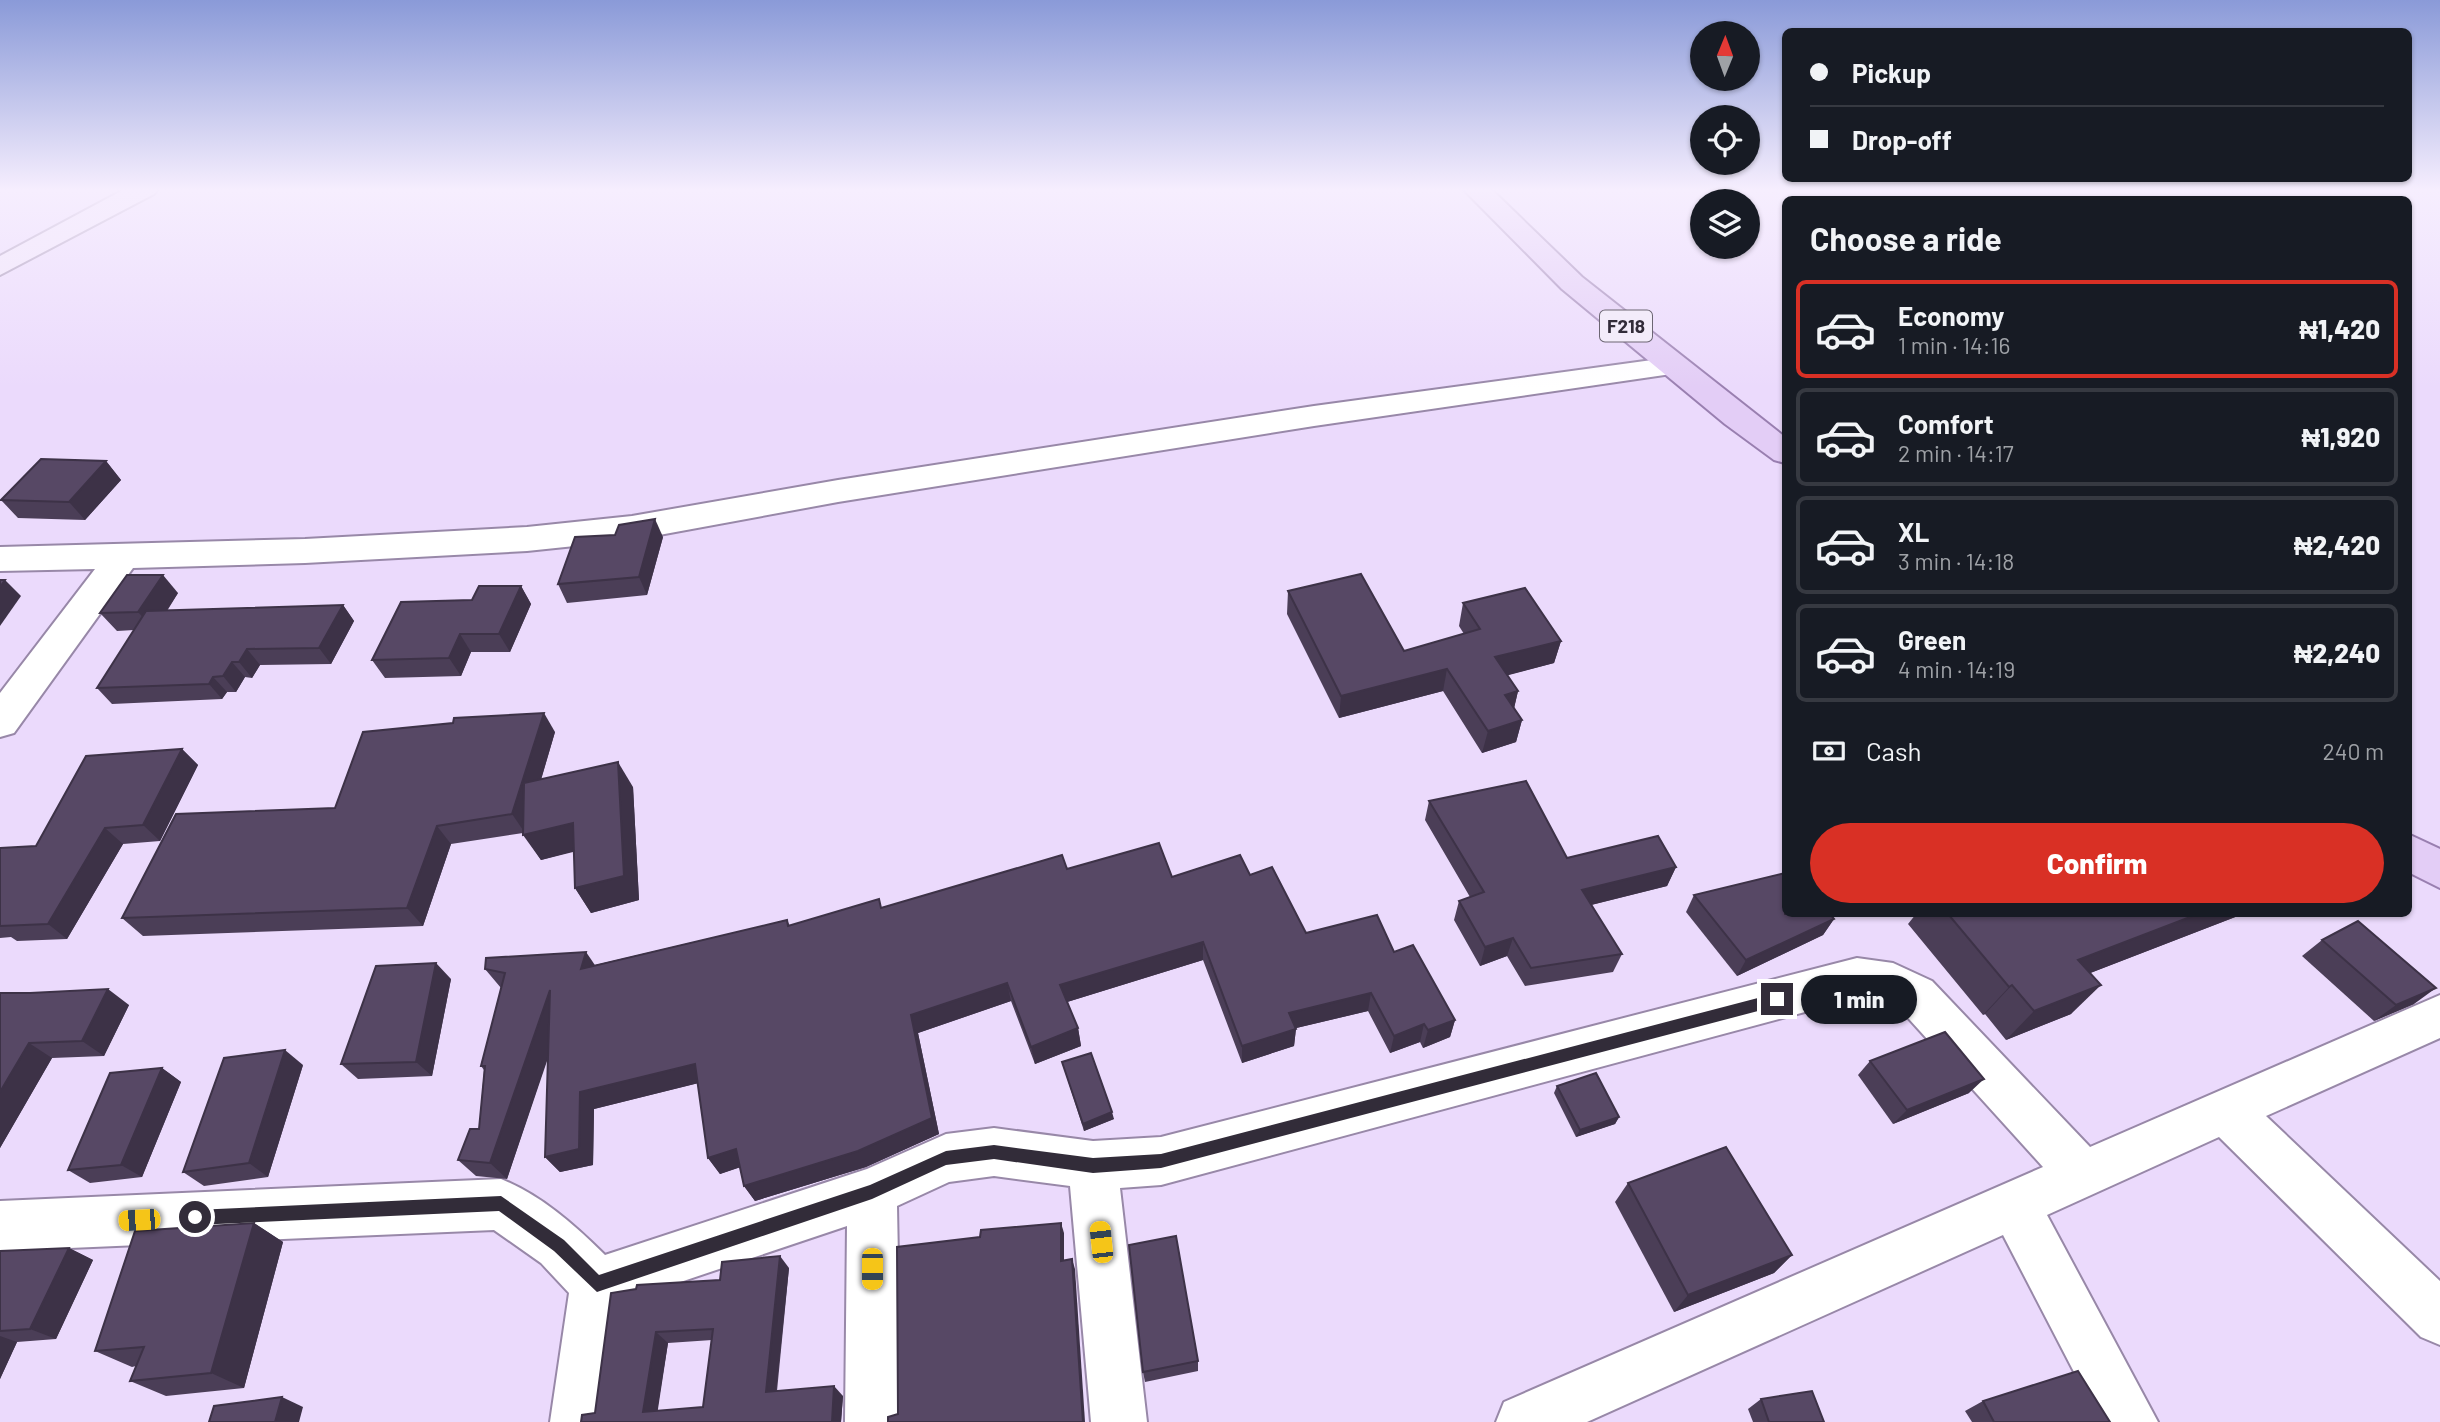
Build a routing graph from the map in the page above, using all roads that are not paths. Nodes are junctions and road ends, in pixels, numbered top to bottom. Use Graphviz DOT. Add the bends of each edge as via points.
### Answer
graph roads {
  1 [pos="22,255"];
  2 [pos="1544,255"];
  3 [pos="0,267"];
  4 [pos="1674,366"];
  5 [pos="1782,451"];
  6 [pos="123,556"];
  7 [pos="0,559"];
  8 [pos="0,722"];
  9 [pos="2412,853"];
  10 [pos="2440,870"];
  11 [pos="2440,1016"];
  12 [pos="2226,1111"];
  13 [pos="1093,1166"];
  14 [pos="2083,1175"];
  15 [pos="872,1192"];
  16 [pos="2014,1205"];
  17 [pos="0,1226"];
  18 [pos="597,1284"];
  19 [pos="2440,1318"];
  20 [pos="578,1422"];
  21 [pos="873,1422"];
  22 [pos="1119,1422"];
  23 [pos="1524,1422"];
  24 [pos="2130,1422"];
  1 -- 3 [label="street"];
  2 -- 4 [label="main road, F218"];
  4 -- 5 [label="main road, F218"];
  4 -- 6 [label="street" via="1314,416 632,528 527,539"];
  6 -- 7 [label="street"];
  6 -- 8 [label="street"];
  9 -- 10 [label="main road"];
  11 -- 12 [label="street"];
  12 -- 14 [label="street"];
  12 -- 19 [label="street"];
  13 -- 14 [label="street" via="1161,1161 1857,978 1894,983 1916,995"];
  13 -- 15 [label="street" via="994,1152 946,1158"];
  13 -- 22 [label="street"];
  14 -- 16 [label="street"];
  15 -- 18 [label="street"];
  15 -- 21 [label="street"];
  16 -- 23 [label="street"];
  16 -- 24 [label="street"];
  17 -- 18 [label="street" via="501,1204 559,1245"];
  18 -- 20 [label="street"];
}
